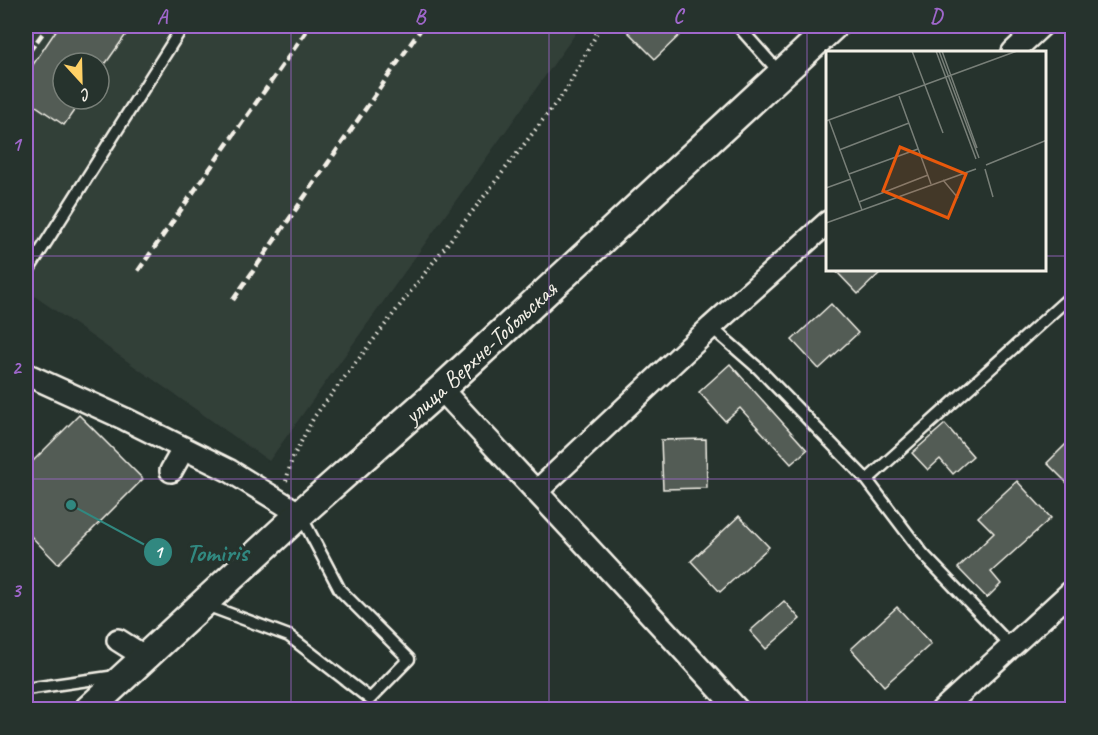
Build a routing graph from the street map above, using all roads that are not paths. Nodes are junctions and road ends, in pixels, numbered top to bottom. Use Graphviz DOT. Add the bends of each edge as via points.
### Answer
graph roads {
  1 [pos="183,26"];
  2 [pos="738,26"];
  3 [pos="833,26"];
  4 [pos="1041,26"];
  5 [pos="1013,51"];
  6 [pos="780,74"];
  7 [pos="826,224"];
  8 [pos="26,274"];
  9 [pos="1072,295"];
  10 [pos="711,327"];
  11 [pos="26,374"];
  12 [pos="441,389"];
  13 [pos="184,448"];
  14 [pos="171,471"];
  15 [pos="867,480"];
  16 [pos="536,492"];
  17 [pos="290,508"];
  18 [pos="1072,591"];
  19 [pos="202,604"];
  20 [pos="118,640"];
  21 [pos="1011,646"];
  22 [pos="135,666"];
  23 [pos="26,689"];
  24 [pos="88,710"];
  25 [pos="108,710"];
  26 [pos="738,710"];
  27 [pos="942,710"];
  1 -- 8 [label="lane"];
  2 -- 6 [label="lane"];
  3 -- 6 [label="street, улица Верхне-Тобольская"];
  4 -- 5 [label="street"];
  6 -- 12 [label="street, улица Верхне-Тобольская"];
  7 -- 10 [label="street"];
  9 -- 15 [label="lane"];
  10 -- 15 [label="lane" via="758,368"];
  10 -- 16 [label="street"];
  11 -- 13 [label="street"];
  12 -- 16 [label="street"];
  12 -- 17 [label="street, улица Верхне-Тобольская"];
  13 -- 14 [label="street"];
  13 -- 17 [label="street"];
  15 -- 21 [label="lane" via="923,554"];
  16 -- 26 [label="street"];
  17 -- 19 [label="street, улица Верхне-Тобольская"];
  17 -- 19 [label="lane" via="340,590 409,658 370,699 289,636"];
  18 -- 21 [label="street"];
  19 -- 22 [label="street, улица Верхне-Тобольская"];
  20 -- 22 [label="street"];
  21 -- 27 [label="street"];
  22 -- 23 [label="lane"];
  22 -- 24 [label="street, улица Верхне-Тобольская"];
  22 -- 25 [label="street, улица Верхне-Тобольская"];
}
